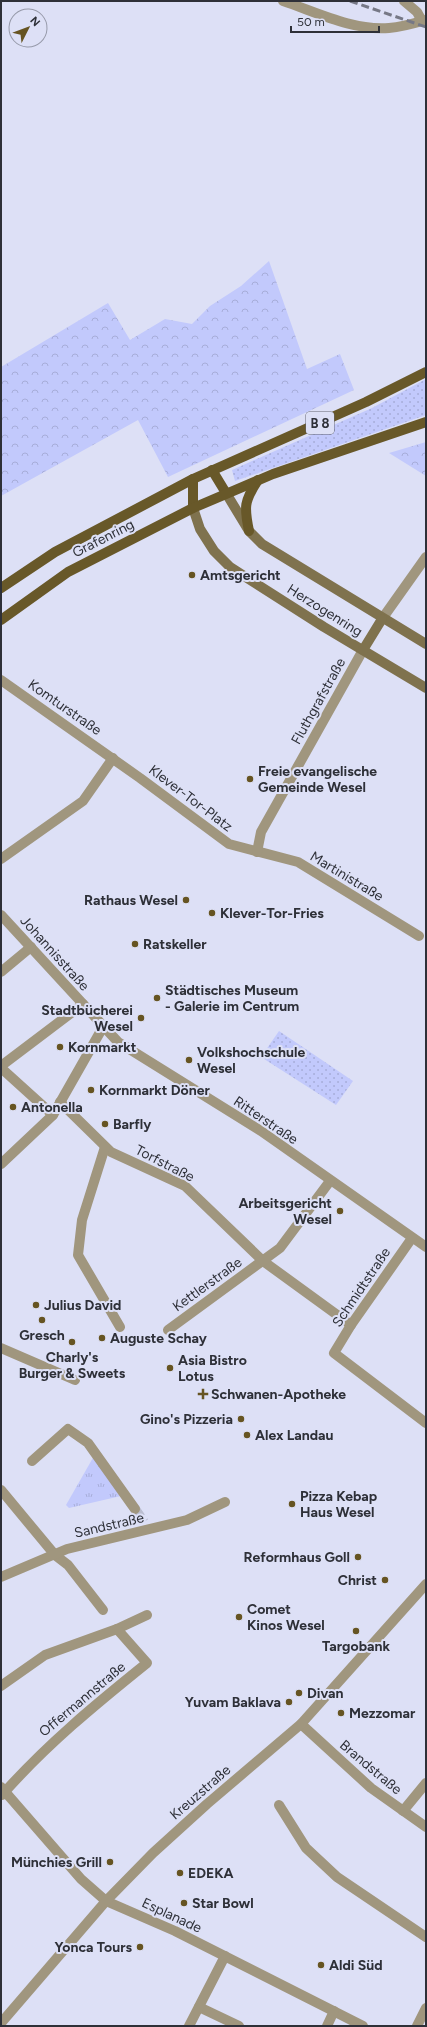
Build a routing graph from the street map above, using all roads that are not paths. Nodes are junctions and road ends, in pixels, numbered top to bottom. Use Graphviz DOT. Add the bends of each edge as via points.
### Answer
graph roads {
  1 [pos="283,1"];
  2 [pos="404,1"];
  3 [pos="424,20"];
  4 [pos="426,372"];
  5 [pos="426,422"];
  6 [pos="212,470"];
  7 [pos="193,480"];
  8 [pos="258,480"];
  9 [pos="226,493"];
  10 [pos="193,508"];
  11 [pos="249,531"];
  12 [pos="426,557"];
  13 [pos="1,588"];
  14 [pos="382,618"];
  15 [pos="1,620"];
  16 [pos="426,644"];
  17 [pos="363,650"];
  18 [pos="1,680"];
  19 [pos="426,688"];
  20 [pos="113,758"];
  21 [pos="256,852"];
  22 [pos="1,859"];
  23 [pos="1,915"];
  24 [pos="419,936"];
  25 [pos="31,947"];
  26 [pos="1,972"];
  27 [pos="82,1004"];
  28 [pos="103,1027"];
  29 [pos="1,1067"];
  30 [pos="60,1102"];
  31 [pos="53,1115"];
  32 [pos="106,1147"];
  33 [pos="1,1164"];
  34 [pos="330,1181"];
  35 [pos="412,1238"];
  36 [pos="426,1247"];
  37 [pos="263,1261"];
  38 [pos="351,1324"];
  39 [pos="120,1328"];
  40 [pos="168,1330"];
  41 [pos="1,1348"];
  42 [pos="75,1380"];
  43 [pos="426,1423"];
  44 [pos="32,1461"];
  45 [pos="1,1490"];
  46 [pos="225,1502"];
  47 [pos="135,1509"];
  48 [pos="55,1555"];
  49 [pos="1,1577"];
  50 [pos="425,1586"];
  51 [pos="103,1610"];
  52 [pos="147,1615"];
  53 [pos="117,1629"];
  54 [pos="2,1683"];
  55 [pos="301,1724"];
  56 [pos="426,1783"];
  57 [pos="2,1791"];
  58 [pos="279,1805"];
  59 [pos="404,1811"];
  60 [pos="426,1827"];
  61 [pos="106,1901"];
  62 [pos="426,1937"];
  63 [pos="225,1956"];
  64 [pos="199,2007"];
  65 [pos="426,2008"];
  66 [pos="334,2011"];
  67 [pos="1,2023"];
  68 [pos="189,2026"];
  69 [pos="239,2026"];
  70 [pos="327,2026"];
  71 [pos="363,2026"];
  72 [pos="417,2026"];
  1 -- 3 [label="street" via="346,23 373,28 390,28"];
  2 -- 3 [label="street"];
  4 -- 6 [label="main road, B 8" via="366,402"];
  5 -- 8 [label="main road, B 8"];
  6 -- 7 [label="main road, Grafenring / B 8"];
  6 -- 9 [label="main road"];
  7 -- 10 [label="main road"];
  7 -- 13 [label="main road, Grafenring / B 8" via="55,552"];
  8 -- 9 [label="main road, B 8"];
  8 -- 11 [label="main road" via="245,504"];
  9 -- 10 [label="main road, Grafenring / B 8"];
  9 -- 11 [label="main road, Herzogenring"];
  10 -- 15 [label="main road, Grafenring / B 8" via="68,572"];
  10 -- 17 [label="main road, Herzogenring" via="200,529 214,551 230,568"];
  11 -- 14 [label="main road, Herzogenring" via="262,544"];
  12 -- 14 [label="street"];
  14 -- 16 [label="main road, Herzogenring"];
  14 -- 17 [label="main road"];
  17 -- 19 [label="main road, Herzogenring"];
  17 -- 21 [label="street, Fluthgrafstraße" via="261,832"];
  18 -- 20 [label="street, Komturstraße"];
  20 -- 21 [label="street, Klever-Tor-Platz" via="229,844"];
  20 -- 22 [label="street" via="83,801"];
  21 -- 24 [label="street, Martinistraße" via="298,862"];
  23 -- 25 [label="street, Johannisstraße"];
  25 -- 26 [label="street"];
  25 -- 27 [label="street, Johannisstraße"];
  27 -- 28 [label="street, Johannisstraße"];
  27 -- 29 [label="street"];
  28 -- 30 [label="street"];
  28 -- 34 [label="street, Ritterstraße" via="118,1042 260,1131"];
  29 -- 31 [label="street"];
  30 -- 31 [label="street"];
  30 -- 32 [label="street, Torfstraße"];
  31 -- 33 [label="street"];
  32 -- 37 [label="street, Torfstraße" via="111,1152 185,1186"];
  32 -- 39 [label="street" via="82,1220 78,1255"];
  34 -- 35 [label="street, Ritterstraße"];
  34 -- 37 [label="street, Kettlerstraße" via="280,1248"];
  35 -- 36 [label="street, Ritterstraße"];
  35 -- 38 [label="street, Schmidtstraße"];
  37 -- 38 [label="street, Torfstraße"];
  37 -- 40 [label="street, Kettlerstraße"];
  38 -- 43 [label="street, Schmidtstraße" via="334,1353"];
  41 -- 42 [label="street"];
  44 -- 47 [label="street" via="68,1429 88,1443"];
  45 -- 48 [label="street"];
  46 -- 48 [label="street, Sandstraße" via="187,1520 147,1526 67,1549"];
  48 -- 49 [label="street, Sandstraße"];
  48 -- 51 [label="street" via="68,1565"];
  50 -- 55 [label="street, Kreuzstraße"];
  52 -- 53 [label="street"];
  53 -- 54 [label="street" via="45,1655"];
  53 -- 57 [label="street, Offermannstraße" via="147,1663 58,1737"];
  55 -- 59 [label="street, Brandstraße" via="371,1788"];
  55 -- 61 [label="street, Kreuzstraße" via="153,1853"];
  56 -- 59 [label="street"];
  57 -- 61 [label="street, Esplanade" via="71,1868"];
  58 -- 62 [label="street" via="306,1848 337,1877"];
  59 -- 60 [label="street, Brandstraße"];
  61 -- 63 [label="street, Esplanade"];
  61 -- 67 [label="street, Kreuzstraße"];
  63 -- 64 [label="street"];
  63 -- 66 [label="street, Esplanade"];
  64 -- 68 [label="street"];
  64 -- 69 [label="street"];
  65 -- 72 [label="street"];
  66 -- 70 [label="street"];
  66 -- 71 [label="street, Esplanade"];
}
